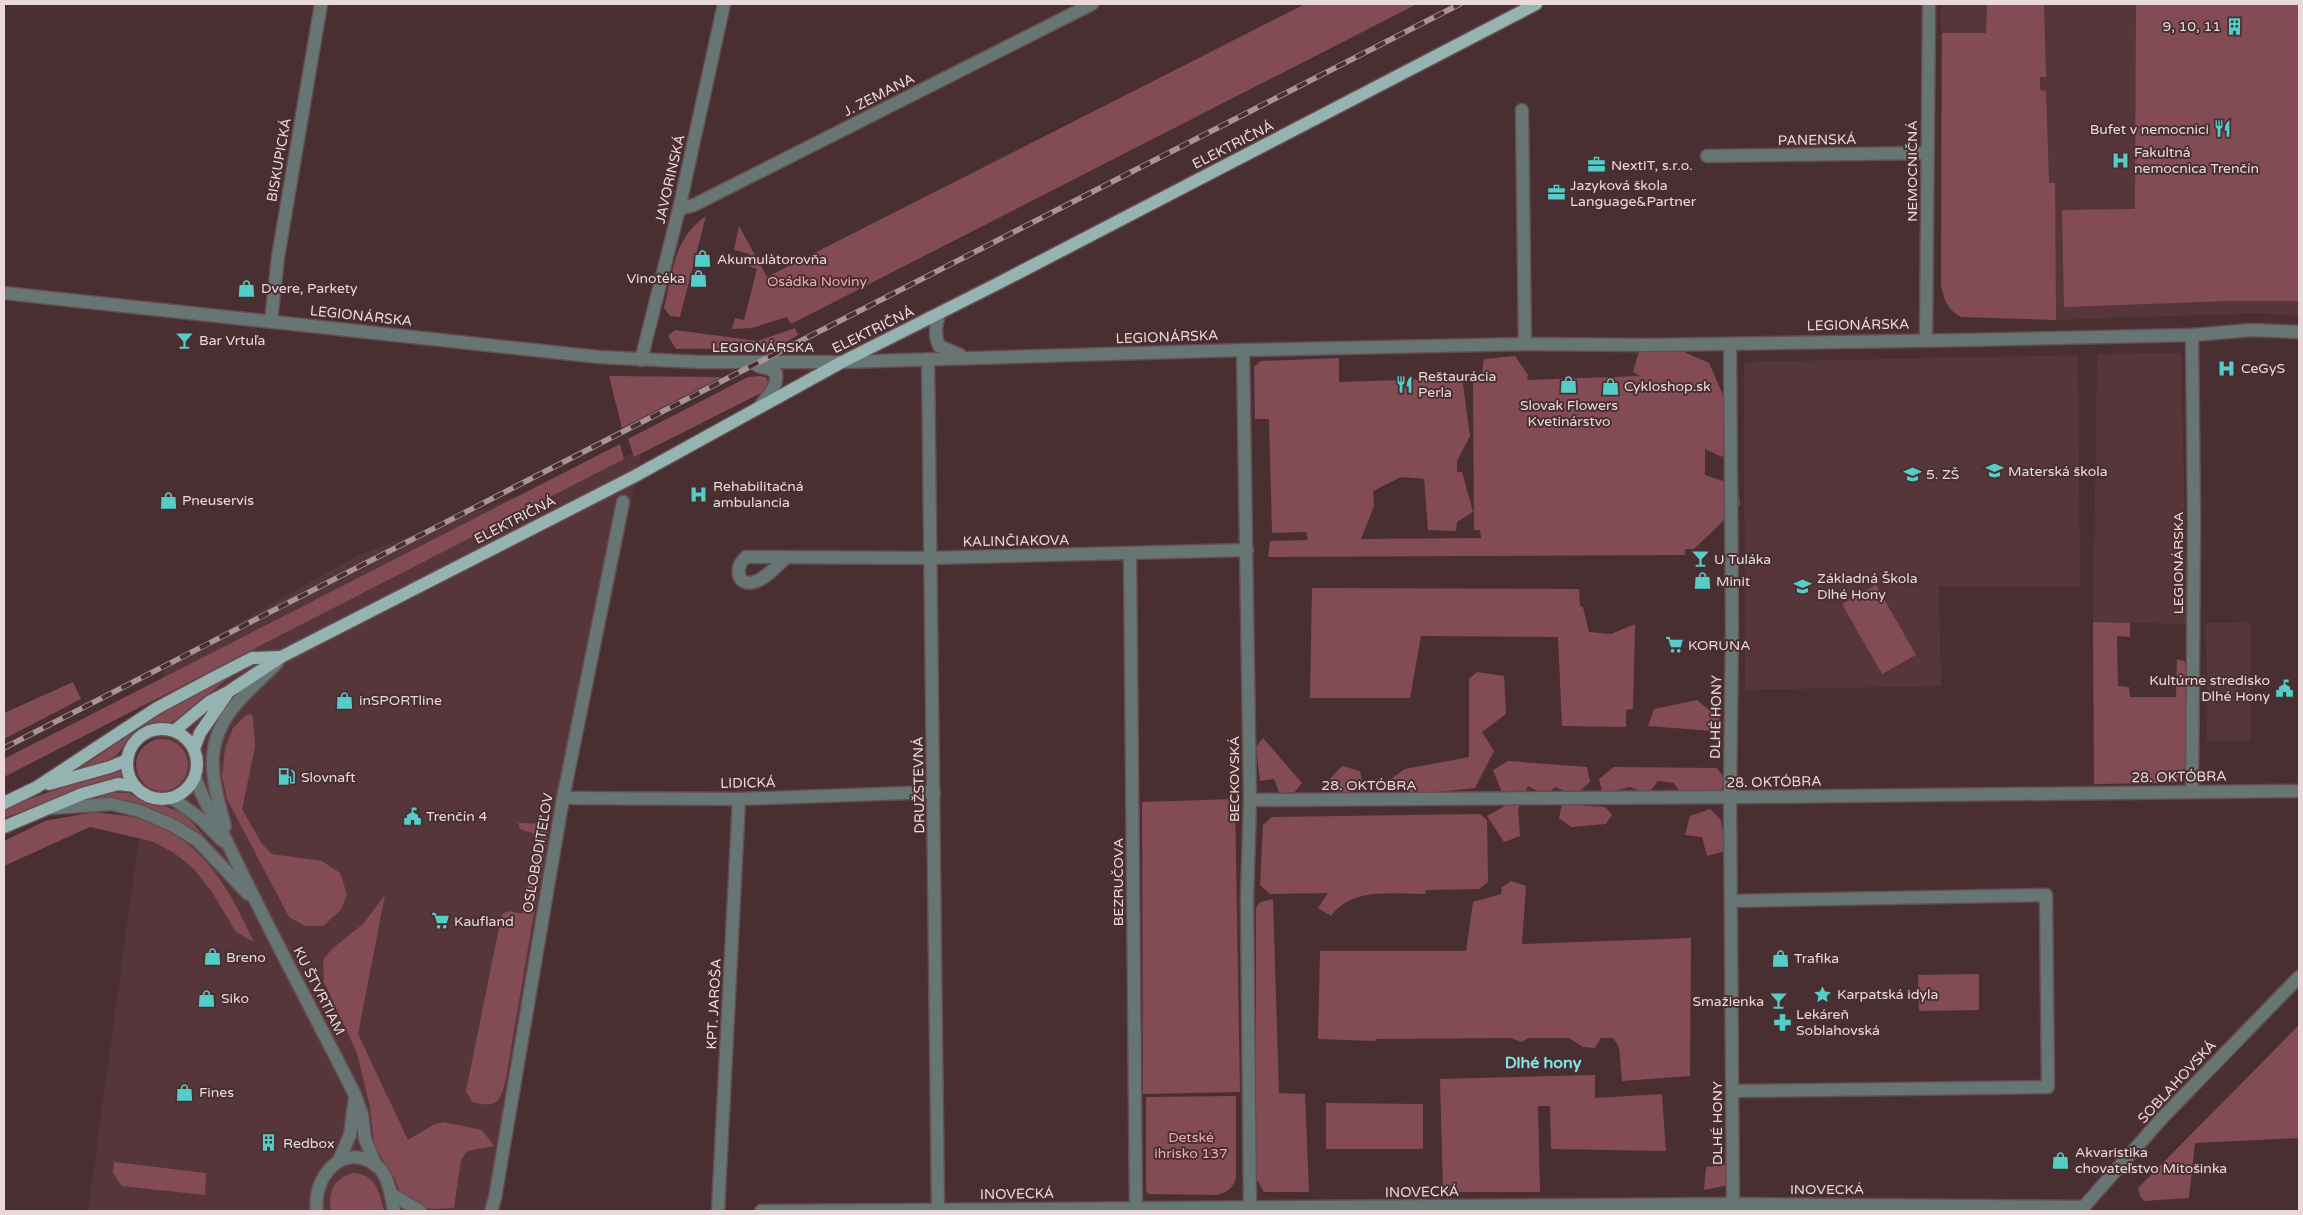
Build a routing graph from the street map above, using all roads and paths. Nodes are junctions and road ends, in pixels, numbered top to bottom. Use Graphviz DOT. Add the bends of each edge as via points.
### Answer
graph roads {
  1 [pos="321,4"];
  2 [pos="724,4"];
  3 [pos="1092,4"];
  4 [pos="1536,4"];
  5 [pos="1929,4"];
  6 [pos="1522,110"];
  7 [pos="1927,153"];
  8 [pos="1707,156"];
  9 [pos="679,209"];
  10 [pos="4,293"];
  11 [pos="939,314"];
  12 [pos="271,321"];
  13 [pos="2299,332"];
  14 [pos="2192,335"];
  15 [pos="1926,339"];
  16 [pos="1525,344"];
  17 [pos="1730,344"];
  18 [pos="1243,350"];
  19 [pos="928,358"];
  20 [pos="967,358"];
  21 [pos="641,360"];
  22 [pos="744,362"];
  23 [pos="842,362"];
  24 [pos="760,406"];
  25 [pos="623,502"];
  26 [pos="1247,550"];
  27 [pos="1130,553"];
  28 [pos="786,558"];
  29 [pos="930,558"];
  30 [pos="281,657"];
  31 [pos="228,692"];
  32 [pos="174,731"];
  33 [pos="194,749"];
  34 [pos="127,760"];
  35 [pos="195,776"];
  36 [pos="135,786"];
  37 [pos="37,787"];
  38 [pos="2192,791"];
  39 [pos="2299,791"];
  40 [pos="934,792"];
  41 [pos="1730,797"];
  42 [pos="172,798"];
  43 [pos="563,798"];
  44 [pos="739,799"];
  45 [pos="1250,800"];
  46 [pos="4,803"];
  47 [pos="51,808"];
  48 [pos="4,826"];
  49 [pos="230,848"];
  50 [pos="255,901"];
  51 [pos="1730,901"];
  52 [pos="2299,977"];
  53 [pos="1732,1090"];
  54 [pos="355,1095"];
  55 [pos="339,1160"];
  56 [pos="376,1166"];
  57 [pos="391,1194"];
  58 [pos="1733,1207"];
  59 [pos="1250,1208"];
  60 [pos="1136,1209"];
  61 [pos="1503,1209"];
  62 [pos="2082,1209"];
  63 [pos="938,1210"];
  64 [pos="317,1211"];
  65 [pos="394,1211"];
  66 [pos="420,1211"];
  67 [pos="490,1211"];
  68 [pos="718,1211"];
  69 [pos="761,1211"];
  1 -- 12 [label="street, BISKUPICKÁ" via="278,256"];
  2 -- 9 [label="street, JAVORINSKÁ"];
  3 -- 9 [label="street, J. ZEMANA" via="694,205"];
  4 -- 11 [label="main road, ELEKTRIČNÁ"];
  5 -- 7 [label="street, NEMOCNIČNÁ"];
  6 -- 16 [label="street"];
  7 -- 8 [label="street, PANENSKÁ"];
  7 -- 15 [label="street, NEMOCNIČNÁ"];
  9 -- 21 [label="street, JAVORINSKÁ"];
  10 -- 12 [label="street, LEGIONÁRSKA"];
  11 -- 20 [label="street" via="935,338 939,346"];
  11 -- 23 [label="main road, ELEKTRIČNÁ"];
  12 -- 21 [label="street, LEGIONÁRSKA"];
  13 -- 14 [label="street, LEGIONÁRSKA" via="2252,330"];
  14 -- 15 [label="street, LEGIONÁRSKA"];
  14 -- 38 [label="street, LEGIONÁRSKA"];
  15 -- 17 [label="street, LEGIONÁRSKA"];
  16 -- 17 [label="street, LEGIONÁRSKA"];
  16 -- 18 [label="street, LEGIONÁRSKA"];
  17 -- 41 [label="street, DLHÉ HONY"];
  18 -- 20 [label="street, LEGIONÁRSKA"];
  18 -- 26 [label="street, BECKOVSKÁ"];
  19 -- 20 [label="street, LEGIONÁRSKA"];
  19 -- 23 [label="street, LEGIONÁRSKA"];
  19 -- 29 [label="street, DRUŽSTEVNÁ"];
  21 -- 22 [label="street, LEGIONÁRSKA"];
  22 -- 23 [label="street, LEGIONÁRSKA"];
  22 -- 24 [label="street" via="776,373 773,390"];
  23 -- 24 [label="main road, ELEKTRIČNÁ"];
  24 -- 30 [label="main road, ELEKTRIČNÁ" via="628,479"];
  25 -- 43 [label="street, OSLOBODITEĽOV"];
  26 -- 27 [label="street, KALINČIAKOVA"];
  26 -- 45 [label="street, BECKOVSKÁ"];
  27 -- 29 [label="street, KALINČIAKOVA"];
  27 -- 60 [label="street, BEZRUČOVA"];
  28 -- 29 [label="street, KALINČIAKOVA"];
  29 -- 40 [label="street, DRUŽSTEVNÁ"];
  30 -- 31 [label="main road, ELEKTRIČNÁ"];
  30 -- 37 [label="main road" via="252,658 208,680 156,708"];
  30 -- 49 [label="street" via="238,701 224,721 212,753 214,784"];
  31 -- 32 [label="main road, ELEKTRIČNÁ" via="209,702"];
  31 -- 33 [label="main road, ELEKTRIČNÁ" via="200,733"];
  32 -- 33 [label="main road" via="189,741"];
  32 -- 34 [label="main road" via="153,730 144,735 136,741"];
  33 -- 35 [label="main road"];
  34 -- 36 [label="main road"];
  34 -- 37 [label="main road"];
  35 -- 42 [label="main road" via="182,793"];
  35 -- 49 [label="street, KU ŠTVRTIAM" via="201,797"];
  36 -- 42 [label="main road" via="151,798"];
  36 -- 47 [label="main road" via="118,784 82,794"];
  37 -- 46 [label="main road"];
  38 -- 39 [label="street, 28. OKTÓBRA"];
  38 -- 41 [label="street, 28. OKTÓBRA"];
  40 -- 44 [label="street, LIDICKÁ"];
  40 -- 63 [label="street, DRUŽSTEVNÁ"];
  41 -- 45 [label="street, 28. OKTÓBRA"];
  41 -- 51 [label="street, DLHÉ HONY"];
  42 -- 49 [label="street, KU ŠTVRTIAM" via="201,819"];
  43 -- 44 [label="street, LIDICKÁ"];
  43 -- 67 [label="street, OSLOBODITEĽOV" via="495,1198"];
  44 -- 68 [label="street, KPT. JAROŠA"];
  45 -- 59 [label="street, BECKOVSKÁ" via="1247,899"];
  47 -- 48 [label="main road"];
  47 -- 50 [label="street, KU ŠTVRTIAM" via="111,804 140,811 172,825 196,840"];
  49 -- 50 [label="street, KU ŠTVRTIAM"];
  50 -- 54 [label="street, KU ŠTVRTIAM"];
  51 -- 53 [label="street, DLHÉ HONY"];
  51 -- 53 [label="street" via="2046,896 2048,1087"];
  52 -- 62 [label="street, SOBLAHOVSKÁ" via="2164,1116"];
  53 -- 58 [label="street, DLHÉ HONY"];
  54 -- 55 [label="street" via="350,1135"];
  54 -- 56 [label="street, KU ŠTVRTIAM" via="365,1139"];
  55 -- 56 [label="street" via="356,1157"];
  55 -- 64 [label="street" via="320,1181 316,1193"];
  56 -- 57 [label="street, KU ŠTVRTIAM" via="387,1180"];
  57 -- 65 [label="street, KU ŠTVRTIAM"];
  57 -- 66 [label="street"];
  58 -- 61 [label="street, INOVECKÁ"];
  58 -- 62 [label="street, INOVECKÁ"];
  59 -- 60 [label="street, INOVECKÁ"];
  59 -- 61 [label="street, INOVECKÁ"];
  60 -- 63 [label="street, INOVECKÁ"];
  63 -- 69 [label="street, INOVECKÁ"];
}
